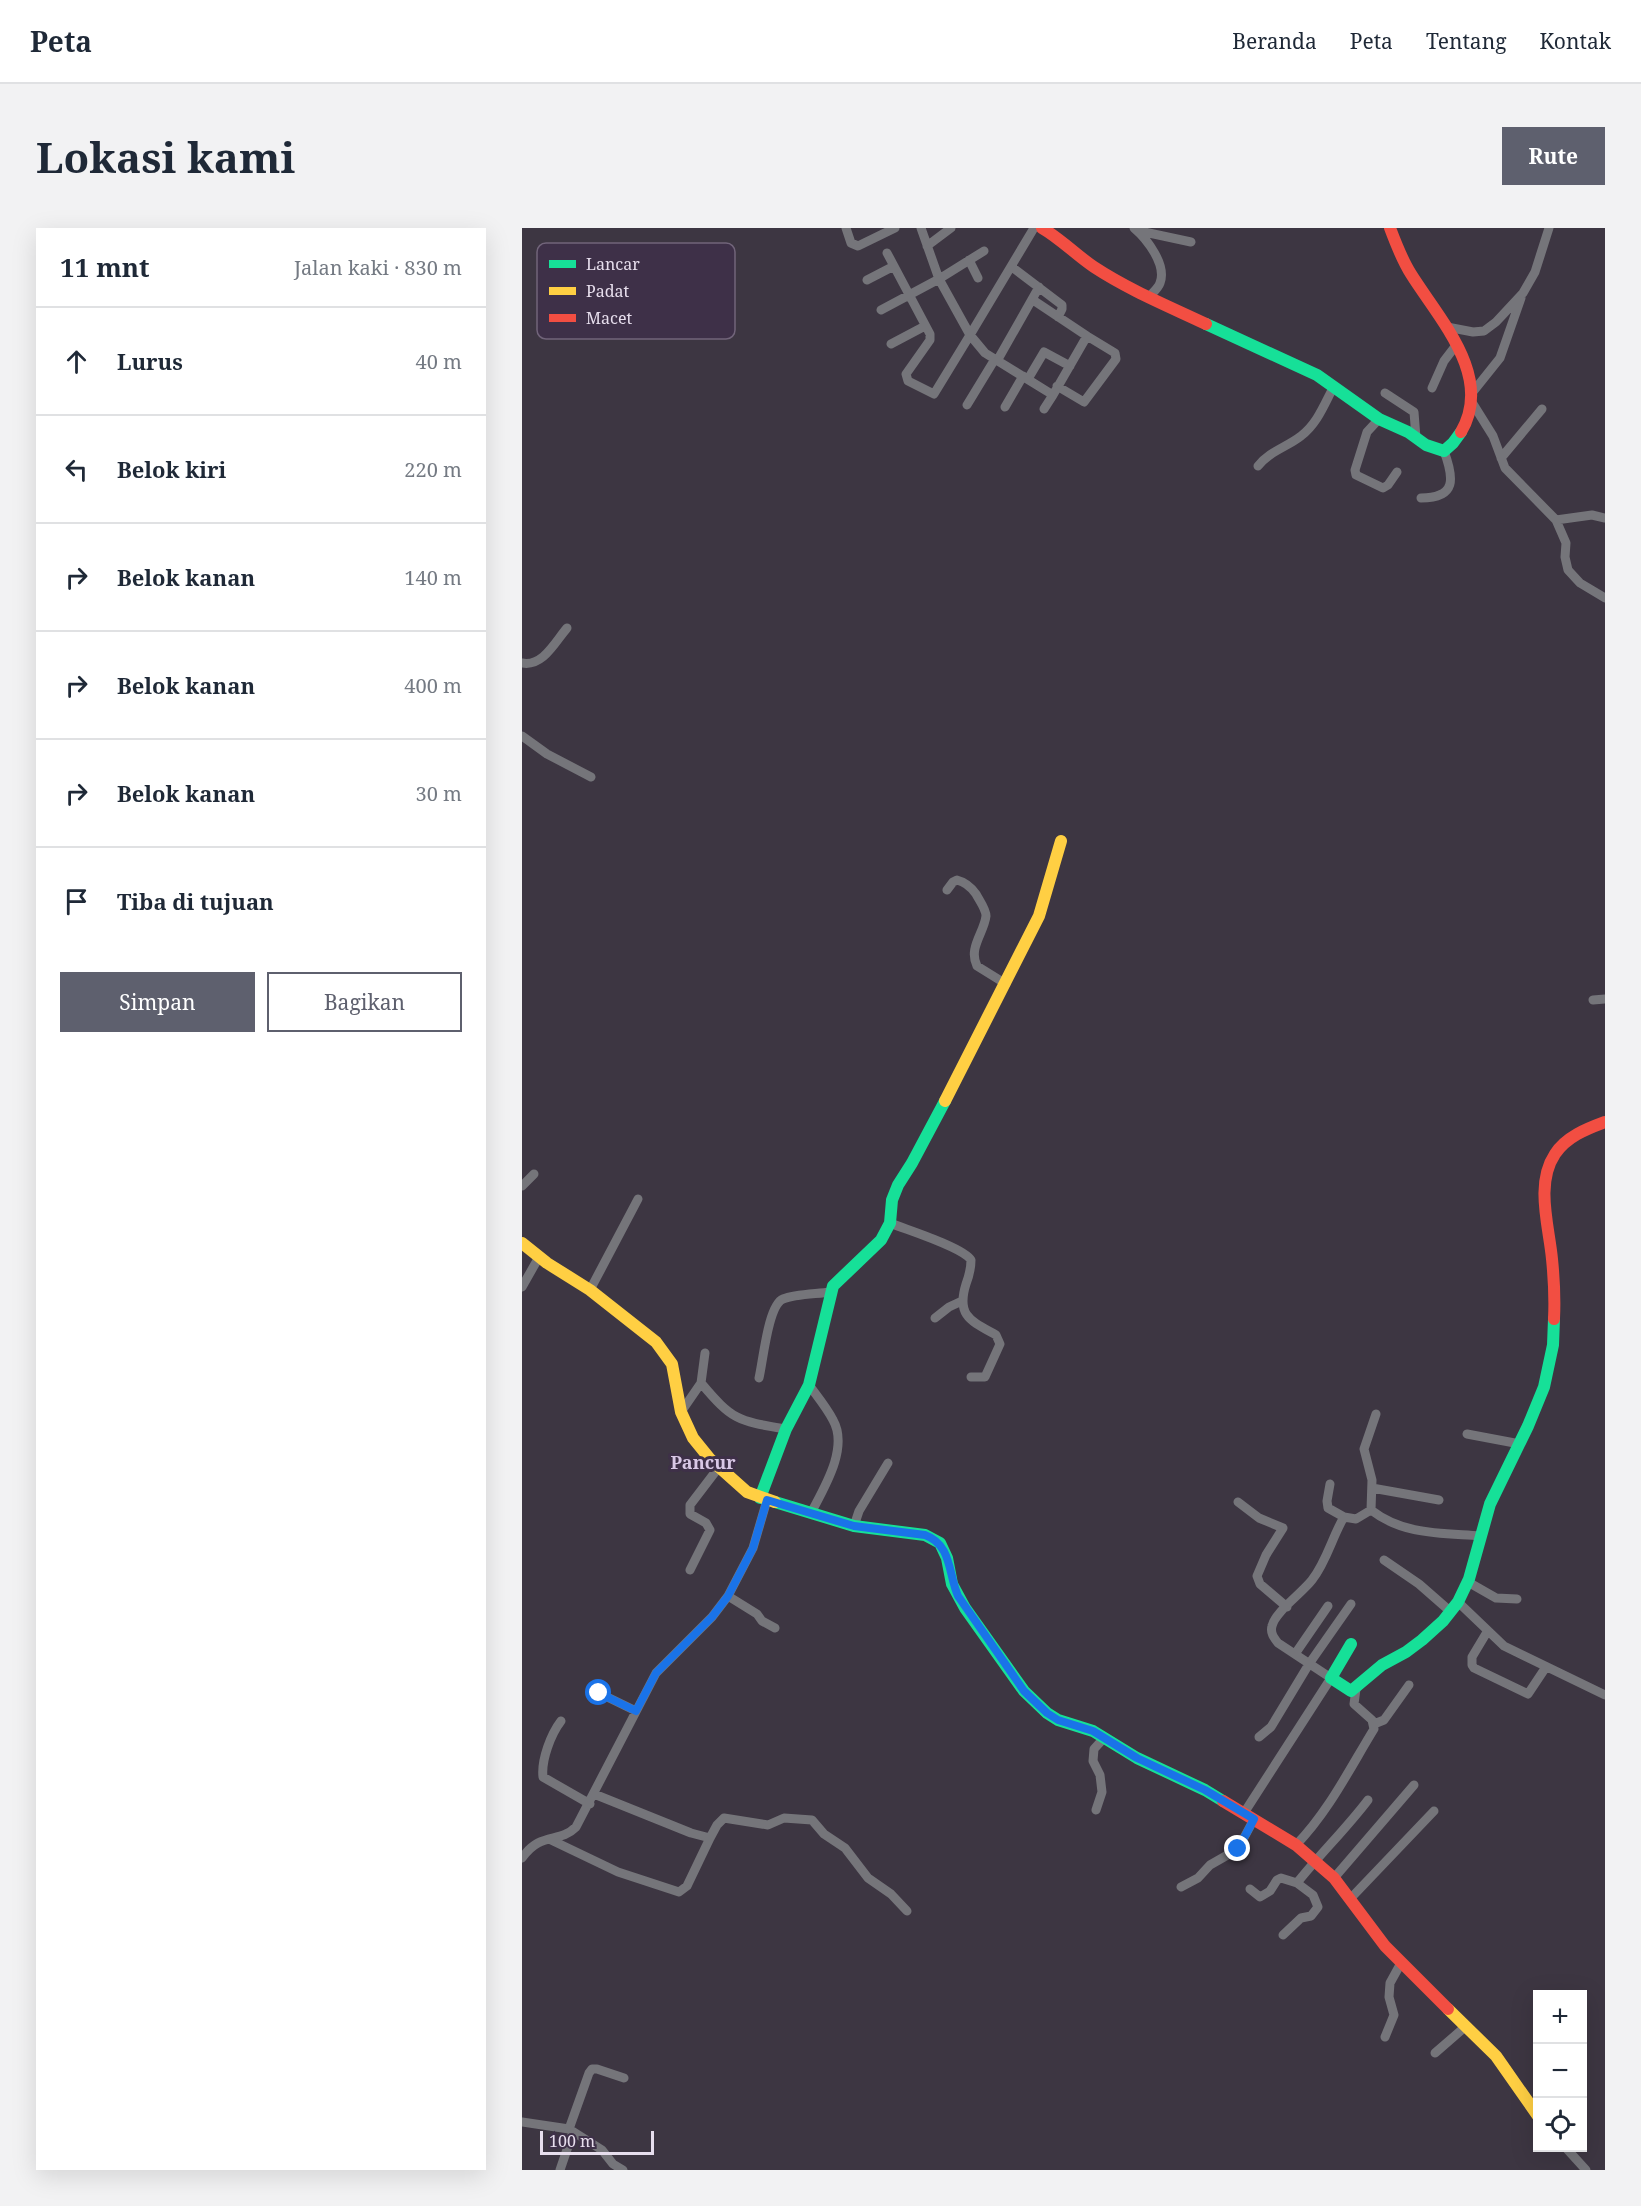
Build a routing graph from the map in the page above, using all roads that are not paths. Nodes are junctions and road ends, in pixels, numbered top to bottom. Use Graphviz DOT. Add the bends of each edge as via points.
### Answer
graph roads {
  1 [pos="846,228"];
  2 [pos="896,228"];
  3 [pos="921,228"];
  4 [pos="951,228"];
  5 [pos="1034,228"];
  6 [pos="1042,228"];
  7 [pos="1390,228"];
  8 [pos="1549,228"];
  9 [pos="1136,229"];
  10 [pos="1191,242"];
  11 [pos="927,246"];
  12 [pos="984,251"];
  13 [pos="887,253"];
  14 [pos="969,260"];
  15 [pos="894,266"];
  16 [pos="1012,267"];
  17 [pos="978,278"];
  18 [pos="939,279"];
  19 [pos="867,280"];
  20 [pos="1039,287"];
  21 [pos="1523,293"];
  22 [pos="909,295"];
  23 [pos="1148,298"];
  24 [pos="1033,300"];
  25 [pos="881,310"];
  26 [pos="1058,317"];
  27 [pos="925,326"];
  28 [pos="1448,327"];
  29 [pos="970,335"];
  30 [pos="1087,336"];
  31 [pos="891,344"];
  32 [pos="1457,344"];
  33 [pos="996,360"];
  34 [pos="1070,366"];
  35 [pos="1025,377"];
  36 [pos="1333,388"];
  37 [pos="1432,388"];
  38 [pos="1055,391"];
  39 [pos="1385,393"];
  40 [pos="1473,398"];
  41 [pos="967,405"];
  42 [pos="1005,407"];
  43 [pos="1044,409"];
  44 [pos="1542,409"];
  45 [pos="1379,419"];
  46 [pos="1416,438"];
  47 [pos="1444,451"];
  48 [pos="1501,458"];
  49 [pos="1258,466"];
  50 [pos="1397,472"];
  51 [pos="1421,498"];
  52 [pos="1605,518"];
  53 [pos="1556,520"];
  54 [pos="1605,598"];
  55 [pos="567,628"];
  56 [pos="522,663"];
  57 [pos="522,736"];
  58 [pos="591,777"];
  59 [pos="1061,841"];
  60 [pos="947,890"];
  61 [pos="1006,984"];
  62 [pos="1605,999"];
  63 [pos="1593,1000"];
  64 [pos="1605,1122"];
  65 [pos="534,1174"];
  66 [pos="522,1186"];
  67 [pos="638,1199"];
  68 [pos="890,1224"];
  69 [pos="522,1243"];
  70 [pos="539,1257"];
  71 [pos="522,1287"];
  72 [pos="590,1290"];
  73 [pos="830,1292"];
  74 [pos="962,1301"];
  75 [pos="935,1318"];
  76 [pos="705,1353"];
  77 [pos="972,1377"];
  78 [pos="759,1378"];
  79 [pos="700,1383"];
  80 [pos="809,1385"];
  81 [pos="681,1412"];
  82 [pos="1376,1414"];
  83 [pos="786,1429"];
  84 [pos="1467,1434"];
  85 [pos="1520,1444"];
  86 [pos="888,1463"];
  87 [pos="719,1467"];
  88 [pos="1330,1484"];
  89 [pos="1372,1488"];
  90 [pos="764,1499"];
  91 [pos="1438,1500"];
  92 [pos="1238,1502"];
  93 [pos="1371,1510"];
  94 [pos="810,1513"];
  95 [pos="1344,1517"];
  96 [pos="854,1526"];
  97 [pos="1480,1536"];
  98 [pos="1384,1560"];
  99 [pos="690,1570"];
  100 [pos="1468,1582"];
  101 [pos="728,1596"];
  102 [pos="1517,1599"];
  103 [pos="1351,1604"];
  104 [pos="1328,1606"];
  105 [pos="1287,1607"];
  106 [pos="1455,1607"];
  107 [pos="776,1629"];
  108 [pos="1487,1632"];
  109 [pos="1351,1644"];
  110 [pos="1295,1654"];
  111 [pos="1309,1664"];
  112 [pos="1546,1667"];
  113 [pos="1331,1678"];
  114 [pos="1409,1685"];
  115 [pos="1356,1689"];
  116 [pos="599,1693"];
  117 [pos="1605,1695"];
  118 [pos="636,1711"];
  119 [pos="561,1721"];
  120 [pos="1374,1724"];
  121 [pos="1259,1737"];
  122 [pos="1104,1738"];
  123 [pos="1414,1785"];
  124 [pos="594,1794"];
  125 [pos="1368,1800"];
  126 [pos="590,1804"];
  127 [pos="1096,1810"];
  128 [pos="1434,1811"];
  129 [pos="1249,1816"];
  130 [pos="547,1838"];
  131 [pos="710,1838"];
  132 [pos="1296,1845"];
  133 [pos="522,1858"];
  134 [pos="1315,1861"];
  135 [pos="1334,1878"];
  136 [pos="1297,1883"];
  137 [pos="1181,1887"];
  138 [pos="1250,1889"];
  139 [pos="1350,1899"];
  140 [pos="907,1911"];
  141 [pos="1283,1935"];
  142 [pos="1401,1963"];
  143 [pos="1465,2027"];
  144 [pos="1384,2037"];
  145 [pos="1435,2053"];
  146 [pos="624,2078"];
  147 [pos="1533,2108"];
  148 [pos="522,2122"];
  149 [pos="571,2130"];
  150 [pos="1569,2152"];
  151 [pos="1584,2169"];
  152 [pos="560,2170"];
  153 [pos="622,2170"];
  1 -- 2 [label="street" via="851,243 858,246"];
  3 -- 11 [label="street"];
  4 -- 11 [label="street"];
  5 -- 16 [label="street"];
  6 -- 23 [label="street" via="1099,270"];
  7 -- 28 [label="street" via="1405,264"];
  8 -- 21 [label="street" via="1535,272"];
  9 -- 10 [label="street"];
  9 -- 23 [label="street" via="1152,246 1161,277"];
  11 -- 18 [label="street"];
  12 -- 14 [label="street"];
  13 -- 15 [label="street"];
  14 -- 17 [label="street"];
  14 -- 18 [label="street"];
  15 -- 19 [label="street"];
  15 -- 22 [label="street"];
  16 -- 20 [label="street"];
  16 -- 29 [label="street"];
  18 -- 22 [label="street"];
  18 -- 29 [label="street"];
  20 -- 24 [label="street"];
  20 -- 26 [label="street" via="1062,304"];
  21 -- 28 [label="street" via="1484,331"];
  21 -- 40 [label="street" via="1500,358"];
  22 -- 25 [label="street"];
  22 -- 27 [label="street"];
  23 -- 36 [label="street" via="1317,375"];
  24 -- 26 [label="street"];
  24 -- 33 [label="street"];
  26 -- 30 [label="street"];
  27 -- 29 [label="street" via="930,339 906,374 908,381 933,395"];
  27 -- 31 [label="street"];
  28 -- 32 [label="street"];
  29 -- 33 [label="street"];
  30 -- 34 [label="street"];
  30 -- 38 [label="street" via="1115,353 1116,359 1084,402"];
  32 -- 37 [label="street"];
  32 -- 40 [label="street"];
  33 -- 35 [label="street"];
  33 -- 41 [label="street"];
  34 -- 35 [label="street" via="1044,352"];
  34 -- 38 [label="street"];
  35 -- 38 [label="street"];
  35 -- 42 [label="street"];
  36 -- 45 [label="street"];
  36 -- 49 [label="street" via="1309,429"];
  38 -- 43 [label="street"];
  39 -- 46 [label="street" via="1414,412"];
  40 -- 47 [label="street" via="1459,436"];
  40 -- 48 [label="street"];
  44 -- 48 [label="street"];
  45 -- 46 [label="street"];
  45 -- 50 [label="street" via="1368,432 1356,475 1383,488"];
  46 -- 47 [label="street"];
  47 -- 51 [label="street" via="1450,468 1450,487 1445,494"];
  48 -- 53 [label="street" via="1513,477"];
  52 -- 53 [label="street" via="1592,515"];
  53 -- 54 [label="street" via="1566,543 1568,570 1580,583"];
  55 -- 56 [label="street" via="539,661"];
  57 -- 58 [label="street"];
  59 -- 61 [label="street" via="1039,916"];
  60 -- 61 [label="street" via="957,880 972,888 986,912 975,946 975,963"];
  61 -- 68 [label="street" via="898,1185 890,1209"];
  62 -- 63 [label="street"];
  64 -- 85 [label="street" via="1567,1139 1547,1173 1545,1204 1553,1266 1551,1364"];
  65 -- 66 [label="street"];
  67 -- 72 [label="street"];
  68 -- 73 [label="street" via="881,1240"];
  68 -- 74 [label="street" via="950,1245 969,1256 971,1266"];
  69 -- 70 [label="street"];
  70 -- 71 [label="street"];
  70 -- 72 [label="street"];
  72 -- 81 [label="street" via="645,1332 668,1357"];
  73 -- 78 [label="street" via="783,1299 777,1304"];
  73 -- 80 [label="street"];
  74 -- 75 [label="street"];
  74 -- 77 [label="street" via="964,1312 996,1335 1000,1344 985,1377"];
  76 -- 79 [label="street"];
  79 -- 81 [label="street"];
  79 -- 83 [label="street" via="736,1418"];
  80 -- 83 [label="street"];
  80 -- 94 [label="street" via="834,1421 837,1434 837,1460"];
  81 -- 87 [label="street" via="693,1438"];
  82 -- 89 [label="street" via="1364,1449"];
  83 -- 90 [label="street"];
  84 -- 85 [label="street"];
  85 -- 97 [label="street" via="1490,1504"];
  86 -- 96 [label="street"];
  87 -- 90 [label="street" via="747,1492"];
  87 -- 99 [label="street" via="690,1505 690,1514 710,1530"];
  88 -- 95 [label="street" via="1328,1508"];
  89 -- 91 [label="street"];
  89 -- 93 [label="street"];
  90 -- 94 [label="street"];
  90 -- 101 [label="street" via="753,1548"];
  92 -- 105 [label="street" via="1259,1518 1283,1528 1257,1576 1260,1584"];
  93 -- 95 [label="street" via="1356,1519"];
  93 -- 97 [label="street" via="1395,1525 1418,1531"];
  94 -- 96 [label="street"];
  95 -- 105 [label="street" via="1320,1568"];
  96 -- 122 [label="street" via="925,1535 940,1544 958,1596 1024,1691 1053,1718"];
  97 -- 100 [label="street"];
  98 -- 106 [label="street"];
  100 -- 102 [label="street" via="1496,1598"];
  100 -- 106 [label="street"];
  101 -- 107 [label="street"];
  101 -- 118 [label="street" via="656,1673"];
  103 -- 111 [label="street"];
  104 -- 110 [label="street"];
  105 -- 110 [label="street" via="1271,1628 1278,1642"];
  106 -- 108 [label="street"];
  106 -- 115 [label="street" via="1411,1649 1379,1667"];
  108 -- 112 [label="street" via="1504,1646"];
  108 -- 112 [label="street" via="1472,1657 1474,1668 1528,1694"];
  109 -- 113 [label="street"];
  110 -- 111 [label="street"];
  111 -- 113 [label="street"];
  111 -- 121 [label="street" via="1272,1727"];
  112 -- 117 [label="street"];
  113 -- 115 [label="street" via="1347,1690"];
  113 -- 129 [label="street"];
  114 -- 120 [label="street" via="1384,1720"];
  115 -- 120 [label="street" via="1354,1704"];
  116 -- 118 [label="street"];
  118 -- 124 [label="street"];
  119 -- 126 [label="street" via="552,1737 543,1777"];
  120 -- 132 [label="street" via="1348,1775"];
  122 -- 127 [label="street" via="1094,1749 1093,1761 1102,1792"];
  122 -- 129 [label="street"];
  123 -- 135 [label="street"];
  124 -- 126 [label="street"];
  124 -- 131 [label="street"];
  125 -- 134 [label="street"];
  126 -- 130 [label="street" via="572,1831"];
  128 -- 139 [label="street"];
  129 -- 132 [label="street"];
  129 -- 137 [label="street" via="1238,1849"];
  130 -- 131 [label="street" via="618,1872 678,1892 687,1887"];
  130 -- 133 [label="street" via="529,1848"];
  131 -- 140 [label="street" via="724,1818 768,1825 784,1818 812,1820 845,1848 868,1878"];
  132 -- 134 [label="street"];
  134 -- 135 [label="street"];
  134 -- 136 [label="street"];
  135 -- 139 [label="street"];
  136 -- 138 [label="street" via="1281,1878 1260,1897"];
  136 -- 141 [label="street" via="1313,1895 1318,1907"];
  139 -- 142 [label="street"];
  142 -- 143 [label="street"];
  142 -- 144 [label="street" via="1390,1983 1394,2015"];
  143 -- 145 [label="street"];
  143 -- 147 [label="street" via="1496,2056"];
  146 -- 149 [label="street" via="592,2069"];
  148 -- 149 [label="street"];
  149 -- 152 [label="street"];
  149 -- 153 [label="street" via="602,2150"];
  150 -- 151 [label="street"];
}
